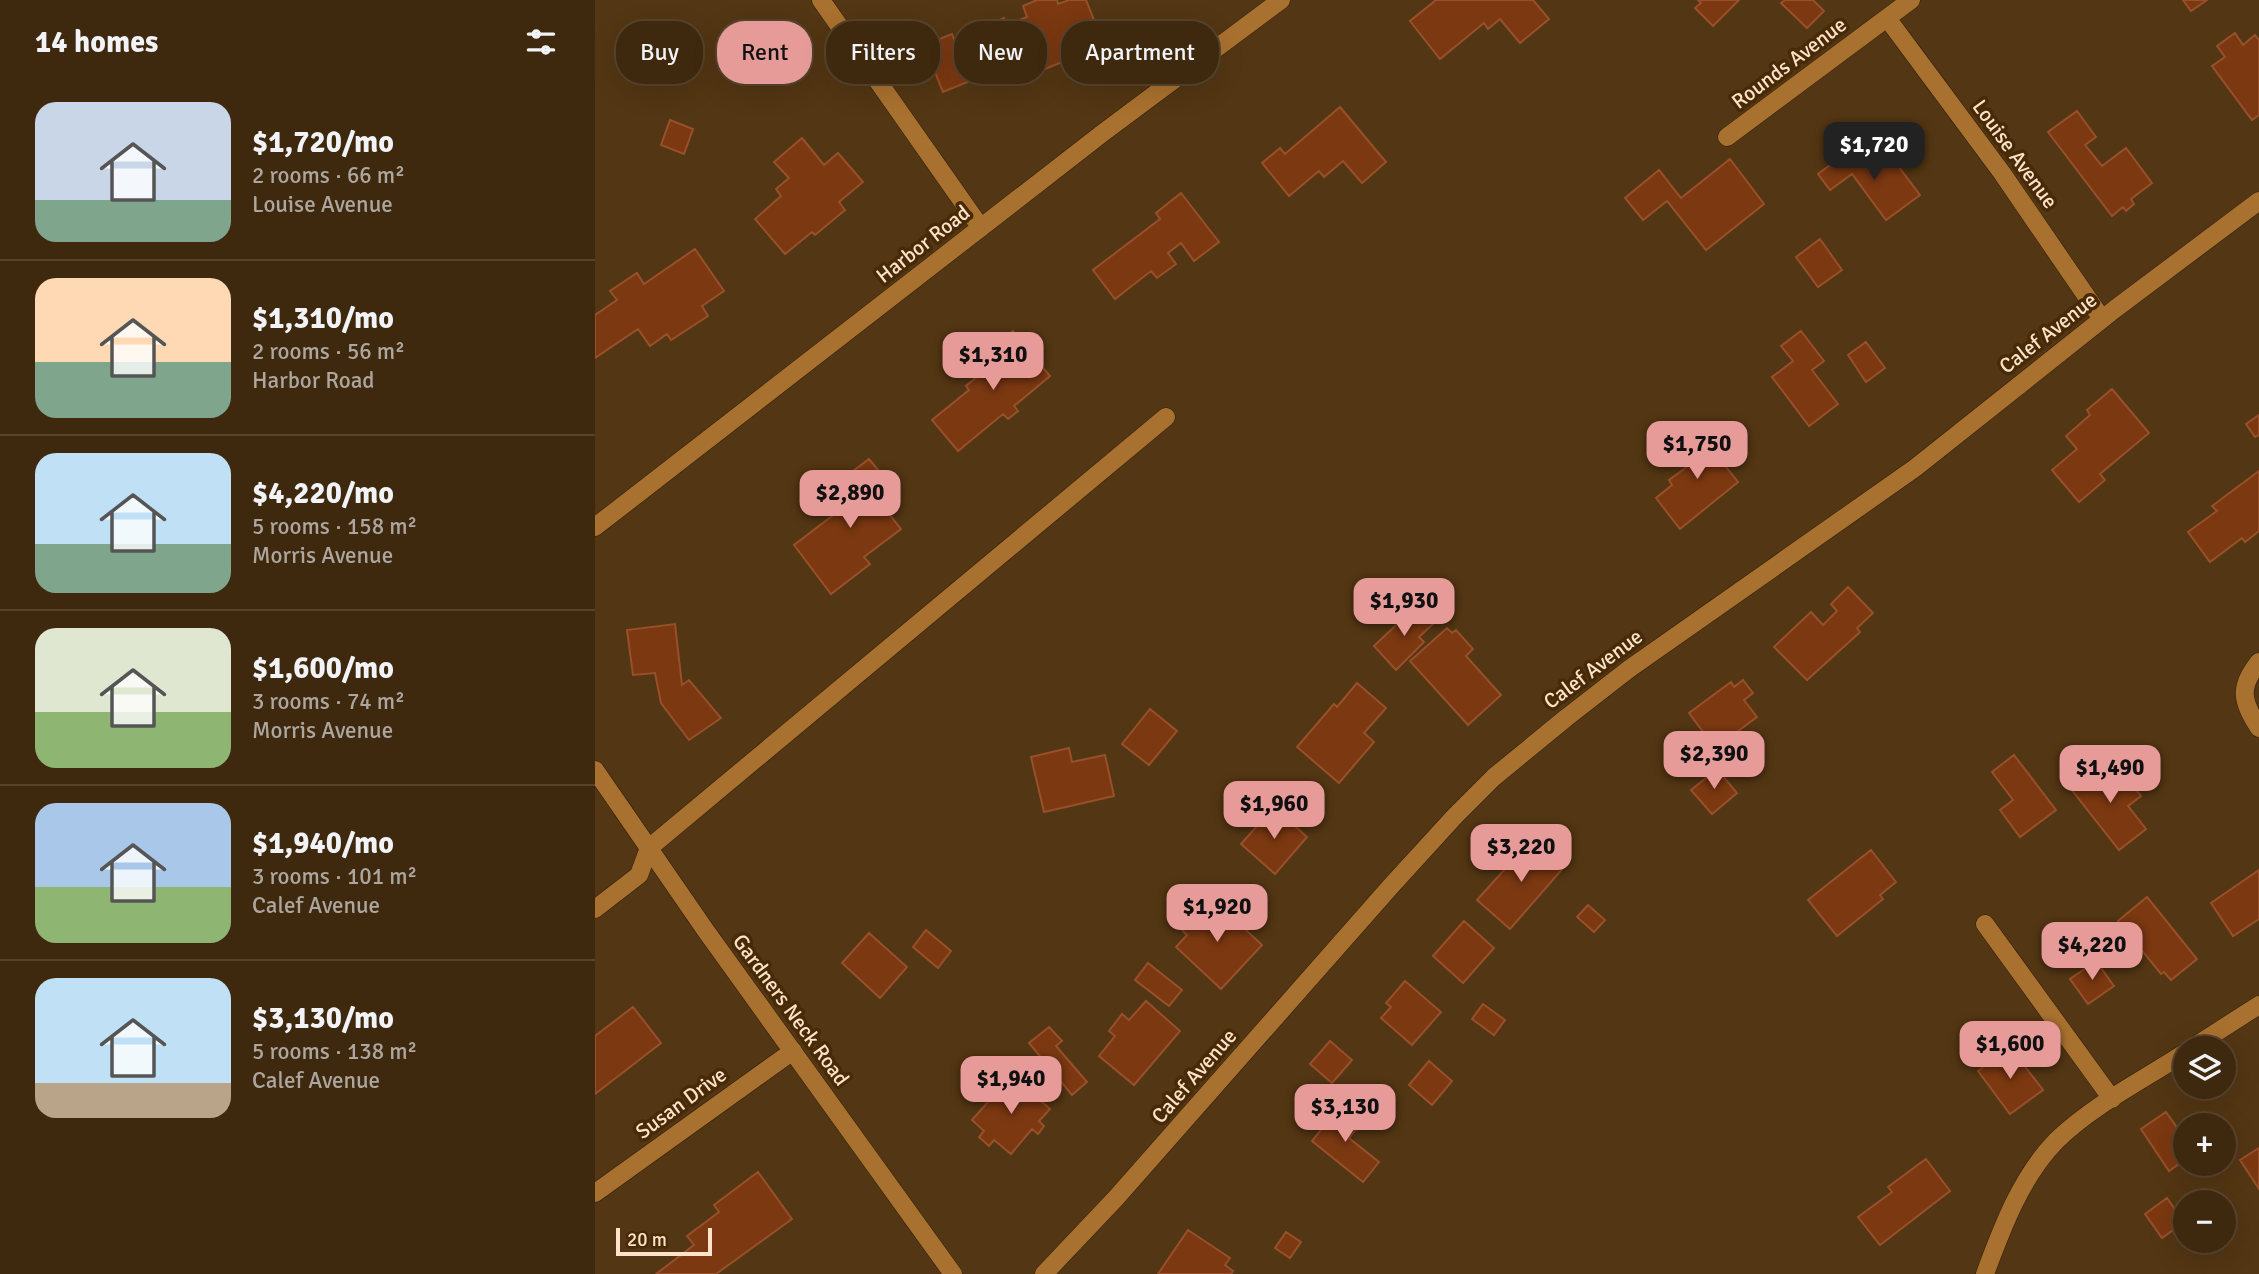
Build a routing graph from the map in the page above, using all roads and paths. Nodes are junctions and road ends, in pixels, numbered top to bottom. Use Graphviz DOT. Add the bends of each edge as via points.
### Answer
graph roads {
  1 [pos="821,0"];
  2 [pos="1281,0"];
  3 [pos="1911,0"];
  4 [pos="1887,18"];
  5 [pos="1727,137"];
  6 [pos="2259,201"];
  7 [pos="981,228"];
  8 [pos="2102,320"];
  9 [pos="1165,417"];
  10 [pos="595,527"];
  11 [pos="2259,662"];
  12 [pos="2259,728"];
  13 [pos="595,770"];
  14 [pos="649,848"];
  15 [pos="595,909"];
  16 [pos="1985,924"];
  17 [pos="2259,1005"];
  18 [pos="2211,1036"];
  19 [pos="793,1051"];
  20 [pos="2173,1060"];
  21 [pos="2112,1099"];
  22 [pos="595,1193"];
  23 [pos="953,1274"];
  24 [pos="1044,1274"];
  25 [pos="1985,1274"];
  1 -- 7 [label="street"];
  2 -- 7 [label="street, Harbor Road"];
  3 -- 4 [label="street, Rounds Avenue"];
  4 -- 5 [label="street, Rounds Avenue"];
  4 -- 8 [label="street, Louise Avenue" via="2002,173"];
  6 -- 8 [label="street, Calef Avenue"];
  7 -- 10 [label="street, Harbor Road"];
  8 -- 24 [label="street, Calef Avenue" via="1915,468 1629,669 1494,777"];
  9 -- 14 [label="street"];
  11 -- 12 [label="street" via="2247,678 2244,700"];
  13 -- 14 [label="street, Gardners Neck Road"];
  14 -- 15 [label="street" via="639,875"];
  14 -- 19 [label="street, Gardners Neck Road"];
  16 -- 21 [label="street"];
  17 -- 18 [label="street"];
  19 -- 22 [label="street, Susan Drive"];
  19 -- 23 [label="street, Gardners Neck Road"];
  20 -- 21 [label="street"];
  21 -- 25 [label="street" via="2056,1142 2040,1161 2004,1223"];
}
